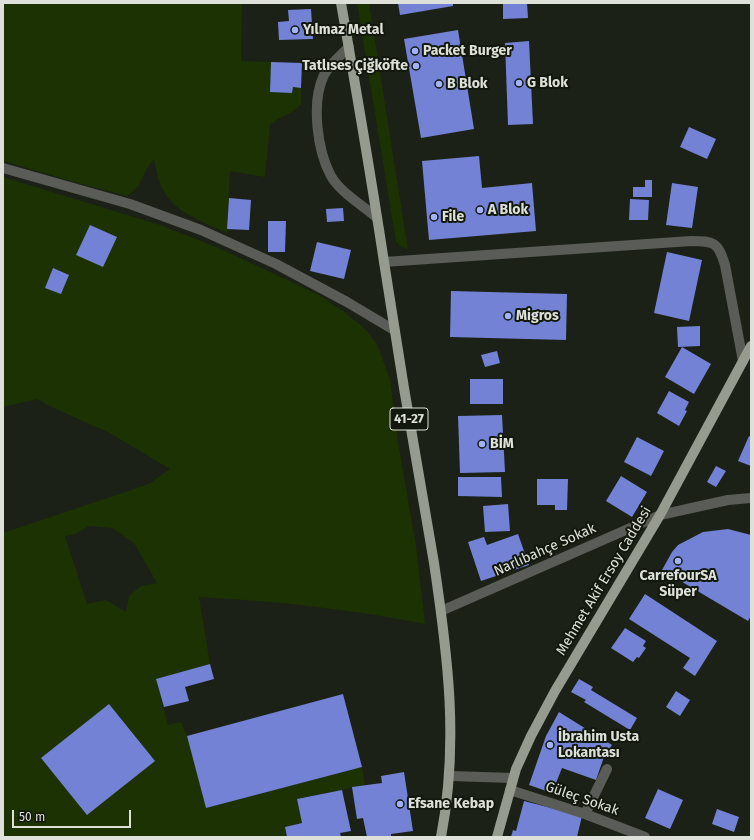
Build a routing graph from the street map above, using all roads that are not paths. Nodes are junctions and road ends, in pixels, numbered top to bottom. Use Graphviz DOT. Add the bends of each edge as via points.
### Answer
graph roads {
  1 [pos="342,3"];
  2 [pos="349,47"];
  3 [pos="3,168"];
  4 [pos="376,217"];
  5 [pos="384,262"];
  6 [pos="394,330"];
  7 [pos="751,346"];
  8 [pos="743,361"];
  9 [pos="751,498"];
  10 [pos="660,515"];
  11 [pos="441,611"];
  12 [pos="607,769"];
  13 [pos="450,776"];
  14 [pos="513,778"];
  15 [pos="510,790"];
  16 [pos="585,814"];
  17 [pos="442,837"];
  18 [pos="497,837"];
  19 [pos="646,837"];
  1 -- 2 [label="main road, 41-27"];
  2 -- 4 [label="main road, 41-27"];
  2 -- 4 [label="street" via="324,75 319,93 317,119 323,157 332,177"];
  3 -- 6 [label="street" via="130,204 201,230 276,264"];
  4 -- 5 [label="main road, 41-27"];
  5 -- 6 [label="main road, 41-27"];
  5 -- 8 [label="street" via="690,241 713,243 721,250"];
  6 -- 11 [label="main road, 41-27"];
  7 -- 8 [label="main road, Mehmet Akif Ersoy Caddesi"];
  8 -- 10 [label="main road, Mehmet Akif Ersoy Caddesi"];
  9 -- 10 [label="street, Narlıbahçe Sokak" via="728,500"];
  10 -- 11 [label="street, Narlıbahçe Sokak"];
  10 -- 14 [label="main road, Mehmet Akif Ersoy Caddesi" via="555,691 531,736"];
  11 -- 13 [label="main road, 41-27" via="449,678"];
  12 -- 16 [label="street"];
  13 -- 14 [label="street"];
  13 -- 17 [label="main road, 41-27"];
  14 -- 15 [label="main road, Mehmet Akif Ersoy Caddesi"];
  15 -- 16 [label="street, Güleç Sokak"];
  15 -- 18 [label="main road, Mehmet Akif Ersoy Caddesi"];
  16 -- 19 [label="street, Güleç Sokak"];
}
